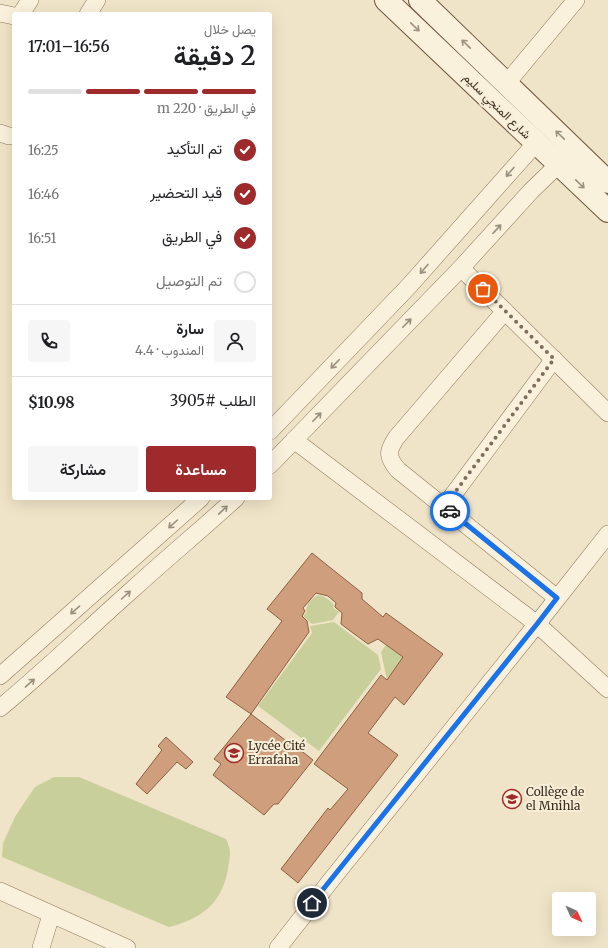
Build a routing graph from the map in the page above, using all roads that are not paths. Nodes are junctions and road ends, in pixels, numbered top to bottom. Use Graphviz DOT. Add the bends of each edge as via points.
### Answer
graph roads {
  1 [pos="30,0"];
  2 [pos="97,0"];
  3 [pos="386,0"];
  4 [pos="420,0"];
  5 [pos="576,0"];
  6 [pos="22,12"];
  7 [pos="89,12"];
  8 [pos="0,13"];
  9 [pos="12,16"];
  10 [pos="506,84"];
  11 [pos="536,143"];
  12 [pos="559,164"];
  13 [pos="608,182"];
  14 [pos="608,211"];
  15 [pos="461,268"];
  16 [pos="505,311"];
  17 [pos="554,359"];
  18 [pos="608,413"];
  19 [pos="272,429"];
  20 [pos="294,440"];
  21 [pos="272,463"];
  22 [pos="234,500"];
  23 [pos="196,503"];
  24 [pos="444,507"];
  25 [pos="208,524"];
  26 [pos="608,534"];
  27 [pos="557,598"];
  28 [pos="537,624"];
  29 [pos="0,676"];
  30 [pos="608,689"];
  31 [pos="0,708"];
  32 [pos="0,891"];
  33 [pos="51,915"];
  34 [pos="41,948"];
  35 [pos="127,948"];
  36 [pos="278,948"];
  1 -- 6 [label="street"];
  2 -- 7 [label="street"];
  3 -- 11 [label="main road, شارع المنجي سليم, one-way"];
  10 -- 4 [label="main road, شارع المنجي سليم, one-way"];
  5 -- 10 [label="street"];
  8 -- 9 [label="street"];
  13 -- 10 [label="main road, شارع المنجي سليم, one-way"];
  11 -- 12 [label="main road, شارع المنجي سليم"];
  11 -- 19 [label="street, one-way" via="409,286"];
  12 -- 14 [label="main road, شارع المنجي سليم, one-way"];
  15 -- 12 [label="street, one-way"];
  15 -- 16 [label="street"];
  20 -- 15 [label="street, one-way"];
  16 -- 17 [label="street"];
  16 -- 24 [label="street" via="391,446 389,455 398,470"];
  17 -- 18 [label="street"];
  17 -- 24 [label="street"];
  20 -- 21 [label="street"];
  20 -- 28 [label="street"];
  25 -- 22 [label="street, one-way"];
  23 -- 25 [label="street"];
  23 -- 29 [label="street, one-way"];
  24 -- 27 [label="street"];
  31 -- 25 [label="street, one-way"];
  26 -- 27 [label="street"];
  27 -- 28 [label="street"];
  28 -- 30 [label="street"];
  28 -- 36 [label="street"];
  32 -- 33 [label="street"];
  33 -- 34 [label="street"];
  33 -- 35 [label="street"];
}
